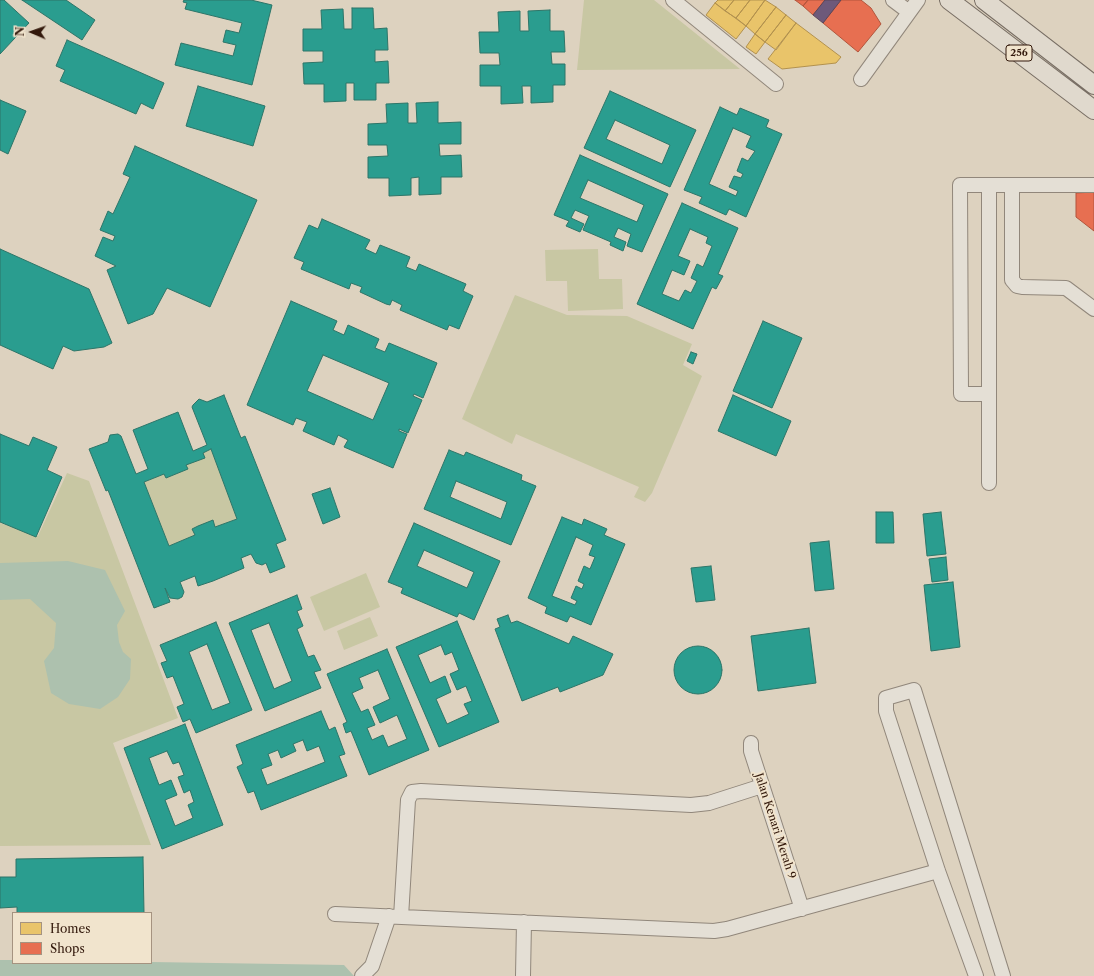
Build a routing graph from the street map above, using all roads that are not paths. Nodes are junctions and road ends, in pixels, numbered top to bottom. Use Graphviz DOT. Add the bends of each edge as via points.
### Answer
graph roads {
  1 [pos="672,0"];
  2 [pos="893,0"];
  3 [pos="918,0"];
  4 [pos="949,0"];
  5 [pos="984,0"];
  6 [pos="909,12"];
  7 [pos="861,79"];
  8 [pos="776,84"];
  9 [pos="1094,85"];
  10 [pos="1094,110"];
  11 [pos="989,185"];
  12 [pos="1012,185"];
  13 [pos="1094,185"];
  14 [pos="1094,309"];
  15 [pos="989,394"];
  16 [pos="989,483"];
  17 [pos="751,743"];
  18 [pos="762,786"];
  19 [pos="938,871"];
  20 [pos="802,909"];
  21 [pos="335,914"];
  22 [pos="395,916"];
  23 [pos="524,922"];
  24 [pos="362,976"];
  25 [pos="523,976"];
  26 [pos="976,976"];
  27 [pos="1003,976"];
  1 -- 8 [label="street"];
  2 -- 6 [label="street"];
  3 -- 6 [label="street"];
  4 -- 10 [label="main road, 256"];
  5 -- 9 [label="main road, 256"];
  6 -- 7 [label="street"];
  11 -- 12 [label="street"];
  11 -- 15 [label="street"];
  11 -- 15 [label="street" via="960,184 961,394"];
  12 -- 13 [label="street"];
  12 -- 14 [label="street" via="1012,280 1017,286 1022,287 1066,288"];
  15 -- 16 [label="street"];
  17 -- 18 [label="street, Jalan Kenari Merah 9"];
  18 -- 20 [label="street, Jalan Kenari Merah 9"];
  18 -- 22 [label="street" via="709,803 691,805 412,792 408,800"];
  19 -- 20 [label="street"];
  19 -- 26 [label="street"];
  19 -- 27 [label="street" via="886,711 886,698 914,690"];
  20 -- 23 [label="street" via="714,931"];
  21 -- 22 [label="street"];
  22 -- 23 [label="street"];
  22 -- 24 [label="street" via="372,966"];
  23 -- 25 [label="street"];
}
